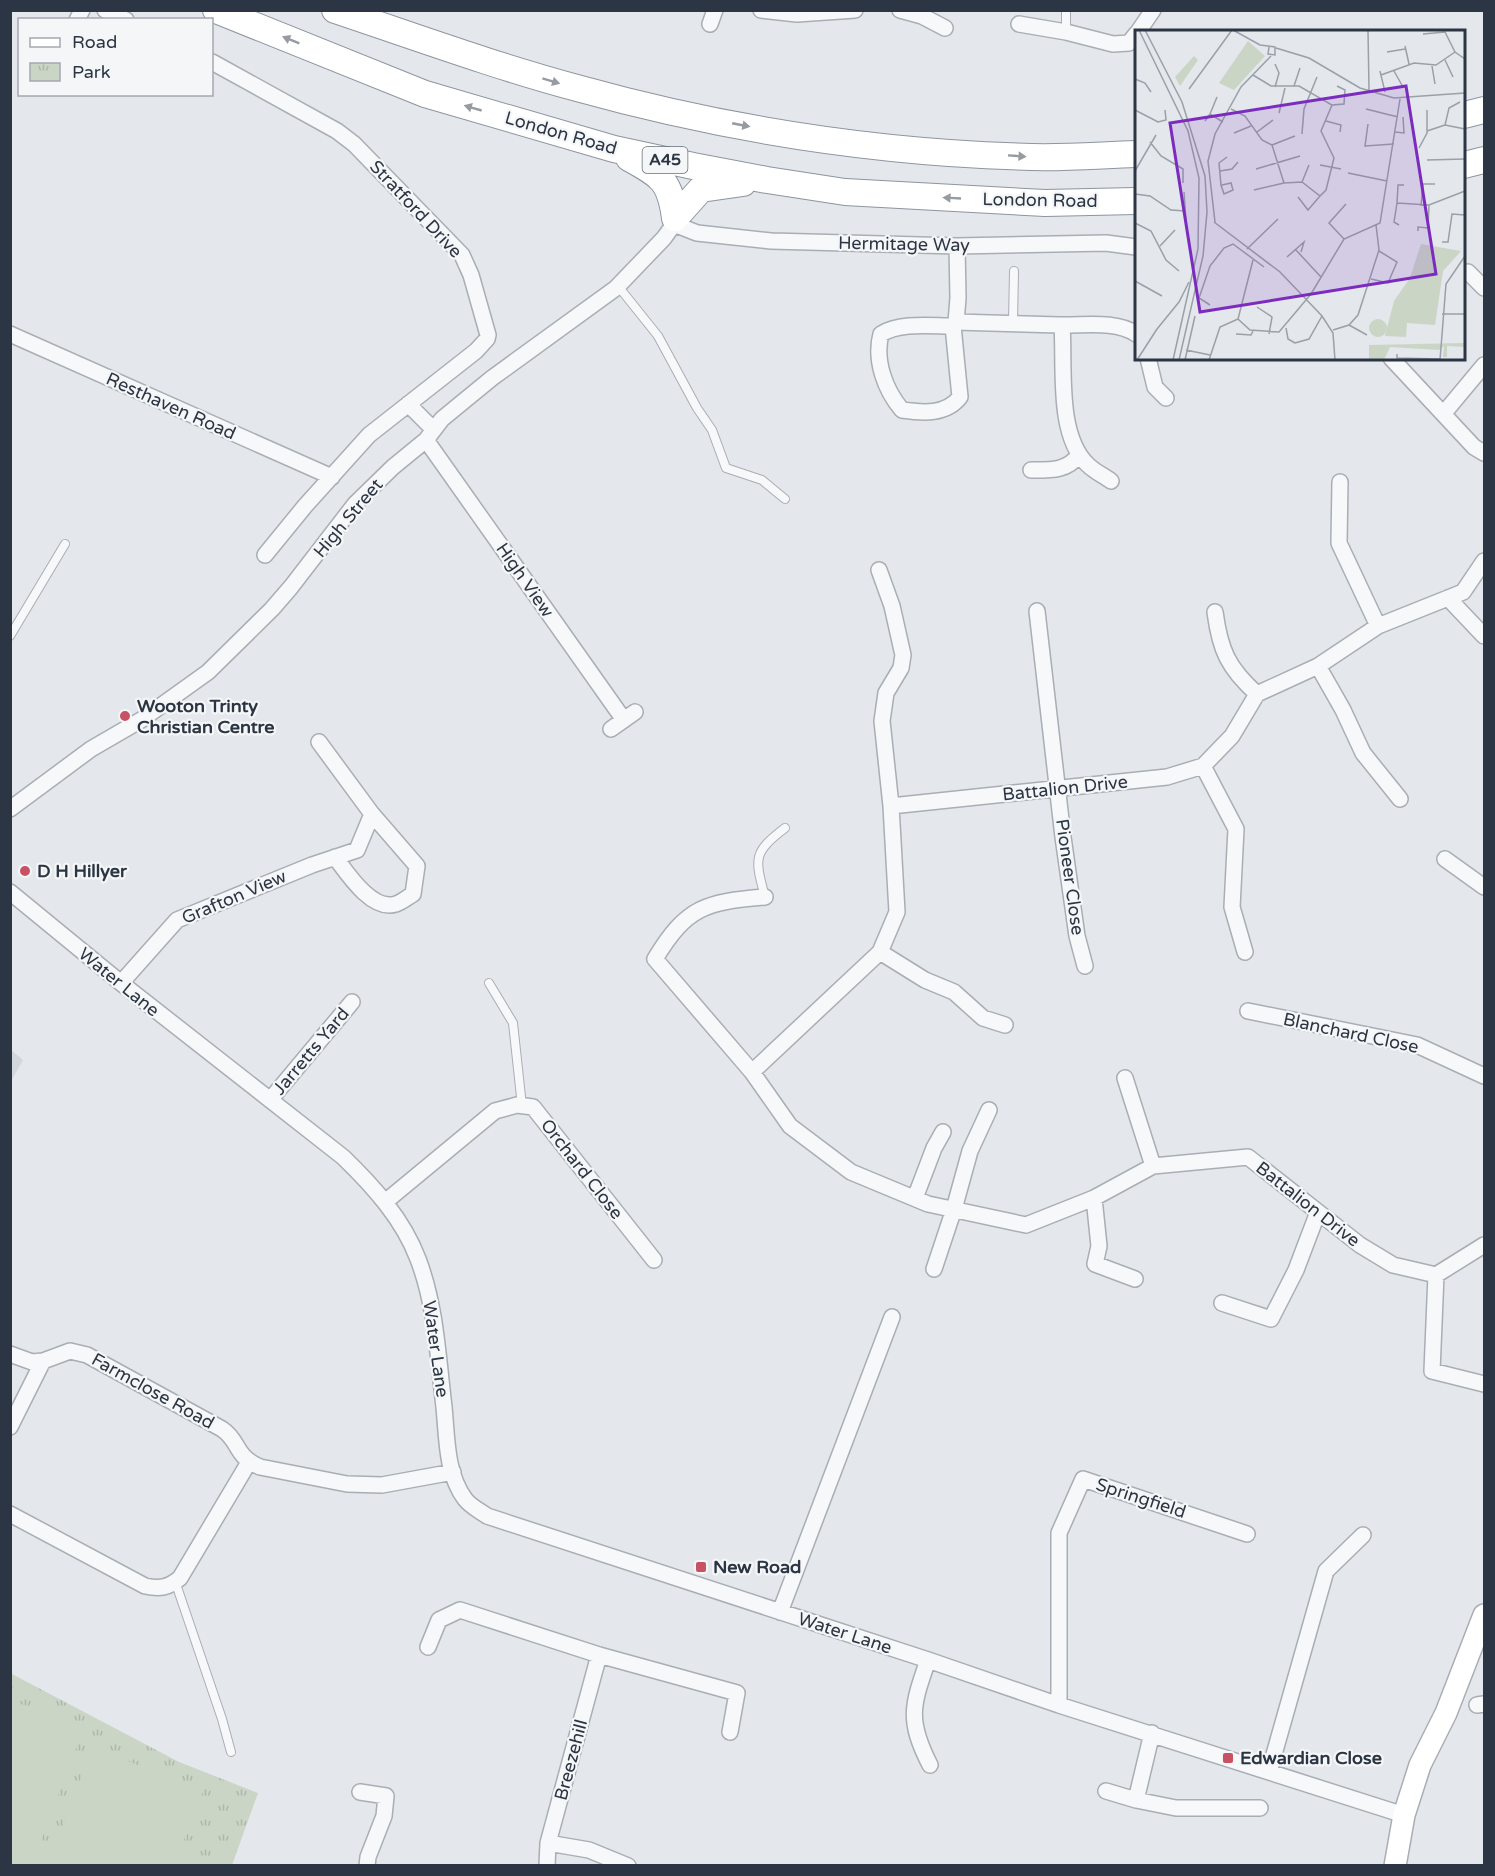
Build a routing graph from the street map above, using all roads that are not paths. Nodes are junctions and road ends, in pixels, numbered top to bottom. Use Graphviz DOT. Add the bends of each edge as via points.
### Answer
graph roads {
  1 [pos="105,10"];
  2 [pos="216,10"];
  3 [pos="335,10"];
  4 [pos="364,10"];
  5 [pos="761,10"];
  6 [pos="855,10"];
  7 [pos="900,10"];
  8 [pos="1066,10"];
  9 [pos="1154,10"];
  10 [pos="797,12"];
  11 [pos="922,13"];
  12 [pos="122,18"];
  13 [pos="1019,24"];
  14 [pos="945,28"];
  15 [pos="1139,30"];
  16 [pos="1066,32"];
  17 [pos="1135,36"];
  18 [pos="424,40"];
  19 [pos="213,63"];
  20 [pos="1485,110"];
  21 [pos="1465,116"];
  22 [pos="614,149"];
  23 [pos="1135,154"];
  24 [pos="1485,160"];
  25 [pos="1465,165"];
  26 [pos="767,180"];
  27 [pos="1135,201"];
  28 [pos="674,221"];
  29 [pos="957,246"];
  30 [pos="1135,246"];
  31 [pos="1014,271"];
  32 [pos="1468,272"];
  33 [pos="618,286"];
  34 [pos="1485,288"];
  35 [pos="1012,323"];
  36 [pos="955,324"];
  37 [pos="1062,325"];
  38 [pos="1135,332"];
  39 [pos="10,334"];
  40 [pos="1148,360"];
  41 [pos="1393,360"];
  42 [pos="1485,365"];
  43 [pos="1166,398"];
  44 [pos="408,404"];
  45 [pos="1444,413"];
  46 [pos="430,434"];
  47 [pos="1485,453"];
  48 [pos="1079,455"];
  49 [pos="1031,470"];
  50 [pos="332,477"];
  51 [pos="1111,481"];
  52 [pos="1340,482"];
  53 [pos="785,499"];
  54 [pos="65,544"];
  55 [pos="265,555"];
  56 [pos="1485,561"];
  57 [pos="879,570"];
  58 [pos="1448,598"];
  59 [pos="1037,611"];
  60 [pos="1215,612"];
  61 [pos="1378,626"];
  62 [pos="10,636"];
  63 [pos="1485,636"];
  64 [pos="1318,666"];
  65 [pos="1257,694"];
  66 [pos="611,729"];
  67 [pos="319,742"];
  68 [pos="1203,766"];
  69 [pos="1058,788"];
  70 [pos="1400,799"];
  71 [pos="891,806"];
  72 [pos="10,809"];
  73 [pos="372,814"];
  74 [pos="785,828"];
  75 [pos="336,857"];
  76 [pos="1445,859"];
  77 [pos="1485,887"];
  78 [pos="10,892"];
  79 [pos="765,897"];
  80 [pos="879,952"];
  81 [pos="1245,952"];
  82 [pos="1085,966"];
  83 [pos="121,983"];
  84 [pos="489,983"];
  85 [pos="352,1002"];
  86 [pos="1248,1011"];
  87 [pos="1005,1025"];
  88 [pos="752,1072"];
  89 [pos="1485,1076"];
  90 [pos="1125,1078"];
  91 [pos="270,1100"];
  92 [pos="522,1106"];
  93 [pos="989,1110"];
  94 [pos="943,1132"];
  95 [pos="1153,1166"];
  96 [pos="915,1198"];
  97 [pos="1094,1198"];
  98 [pos="385,1202"];
  99 [pos="954,1209"];
  100 [pos="1318,1212"];
  101 [pos="1485,1245"];
  102 [pos="654,1260"];
  103 [pos="934,1269"];
  104 [pos="1436,1275"];
  105 [pos="1135,1279"];
  106 [pos="1222,1303"];
  107 [pos="892,1317"];
  108 [pos="10,1354"];
  109 [pos="43,1361"];
  110 [pos="1485,1384"];
  111 [pos="10,1427"];
  112 [pos="249,1462"];
  113 [pos="453,1472"];
  114 [pos="10,1514"];
  115 [pos="1247,1534"];
  116 [pos="1363,1535"];
  117 [pos="175,1581"];
  118 [pos="780,1612"];
  119 [pos="1485,1615"];
  120 [pos="428,1647"];
  121 [pos="598,1655"];
  122 [pos="928,1660"];
  123 [pos="1059,1705"];
  124 [pos="730,1732"];
  125 [pos="1152,1733"];
  126 [pos="231,1752"];
  127 [pos="930,1765"];
  128 [pos="1269,1772"];
  129 [pos="1106,1791"];
  130 [pos="360,1792"];
  131 [pos="1137,1800"];
  132 [pos="1260,1808"];
  133 [pos="1404,1815"];
  134 [pos="548,1843"];
  135 [pos="368,1866"];
  136 [pos="547,1866"];
  137 [pos="628,1866"];
  138 [pos="1395,1866"];
  1 -- 12 [label="street"];
  22 -- 2 [label="highway, London Road / A45, one-way" via="425,94"];
  3 -- 18 [label="highway"];
  4 -- 18 [label="highway"];
  5 -- 10 [label="street"];
  6 -- 10 [label="street"];
  7 -- 11 [label="street"];
  8 -- 16 [label="lane"];
  9 -- 15 [label="street"];
  11 -- 14 [label="street"];
  13 -- 16 [label="street"];
  16 -- 17 [label="street" via="1113,44 1130,43"];
  18 -- 23 [label="highway, one-way" via="623,100 830,141 1034,158"];
  19 -- 44 [label="street, Stratford Drive" via="354,144 462,255 487,329 486,339"];
  20 -- 21 [label="highway"];
  22 -- 26 [label="highway, London Road / A45"];
  22 -- 28 [label="highway" via="667,185 673,200"];
  24 -- 25 [label="highway"];
  27 -- 26 [label="highway, London Road / A45, one-way" via="1045,203 845,192"];
  26 -- 28 [label="highway" via="701,189"];
  28 -- 29 [label="street, Hermitage Way" via="697,233 771,241"];
  28 -- 33 [label="street, High Street" via="664,238"];
  29 -- 30 [label="street, Hermitage Way"];
  29 -- 36 [label="street"];
  31 -- 35 [label="lane"];
  32 -- 34 [label="street"];
  33 -- 46 [label="street, High Street" via="492,378 442,419"];
  33 -- 53 [label="lane" via="658,336 712,430 726,468 762,480"];
  35 -- 36 [label="street"];
  35 -- 37 [label="street"];
  36 -- 36 [label="street" via="881,334 880,363 891,397 902,410 945,410 960,397"];
  37 -- 38 [label="street" via="1103,325"];
  37 -- 48 [label="street" via="1066,422"];
  39 -- 50 [label="street, Resthaven Road"];
  40 -- 43 [label="street" via="1155,387"];
  41 -- 45 [label="street"];
  42 -- 45 [label="street"];
  44 -- 46 [label="street"];
  44 -- 50 [label="street, Stratford Drive" via="369,435"];
  45 -- 47 [label="street" via="1474,447"];
  46 -- 66 [label="street, High View" via="630,716"];
  46 -- 72 [label="street, High Street" via="355,504 285,595 208,672 141,720 91,749"];
  48 -- 49 [label="street" via="1063,469"];
  48 -- 51 [label="street"];
  50 -- 55 [label="street, Stratford Drive"];
  52 -- 61 [label="street" via="1339,543"];
  54 -- 62 [label="lane"];
  56 -- 58 [label="street" via="1463,592"];
  57 -- 71 [label="street" via="903,654 901,668 886,693 882,722"];
  58 -- 61 [label="street"];
  58 -- 63 [label="street"];
  59 -- 69 [label="street, Pioneer Close"];
  60 -- 65 [label="street" via="1219,639 1228,661"];
  61 -- 64 [label="street"];
  64 -- 65 [label="street"];
  64 -- 70 [label="street" via="1363,753"];
  65 -- 68 [label="street, Battalion Drive" via="1232,736"];
  67 -- 73 [label="street"];
  68 -- 69 [label="street, Battalion Drive" via="1167,777"];
  68 -- 81 [label="street" via="1236,829 1232,907"];
  69 -- 71 [label="street, Battalion Drive"];
  69 -- 82 [label="street, Pioneer Close" via="1077,936"];
  71 -- 80 [label="street" via="897,912"];
  73 -- 75 [label="street, Grafton View" via="357,850"];
  73 -- 75 [label="street" via="417,866 413,894 395,905 379,903 357,886"];
  74 -- 79 [label="lane" via="766,842 758,858"];
  75 -- 83 [label="street, Grafton View" via="177,920"];
  76 -- 77 [label="street"];
  78 -- 83 [label="street, Water Lane"];
  79 -- 88 [label="street, Battalion Drive" via="707,906 669,935 655,959"];
  80 -- 87 [label="street" via="925,980 954,992 983,1018"];
  80 -- 88 [label="street"];
  83 -- 91 [label="street, Water Lane"];
  84 -- 92 [label="lane" via="513,1023"];
  85 -- 91 [label="street, Jarretts Yard"];
  86 -- 89 [label="street, Blanchard Close" via="1417,1045"];
  88 -- 96 [label="street, Battalion Drive" via="790,1126 851,1172"];
  90 -- 95 [label="street"];
  91 -- 98 [label="street, Water Lane" via="343,1157"];
  92 -- 98 [label="street, Orchard Close" via="495,1111"];
  92 -- 102 [label="street, Orchard Close" via="533,1107"];
  93 -- 99 [label="street" via="970,1151"];
  94 -- 96 [label="street"];
  95 -- 97 [label="street, Battalion Drive"];
  95 -- 100 [label="street, Battalion Drive" via="1248,1157"];
  96 -- 99 [label="street, Battalion Drive"];
  97 -- 99 [label="street, Battalion Drive" via="1026,1225"];
  97 -- 105 [label="street" via="1099,1246 1095,1264"];
  98 -- 113 [label="street, Water Lane" via="418,1258 427,1288"];
  99 -- 103 [label="street"];
  100 -- 104 [label="street, Battalion Drive" via="1393,1265"];
  100 -- 106 [label="street" via="1296,1270 1271,1318"];
  101 -- 104 [label="street"];
  104 -- 110 [label="street" via="1432,1371"];
  107 -- 118 [label="street"];
  108 -- 109 [label="street, Farmclose Road" via="32,1362"];
  109 -- 111 [label="street"];
  109 -- 112 [label="street, Farmclose Road" via="70,1351 87,1355 230,1434"];
  112 -- 113 [label="street" via="347,1484 382,1485"];
  112 -- 117 [label="street"];
  113 -- 118 [label="street, Water Lane" via="466,1501 487,1516"];
  114 -- 117 [label="street" via="144,1586 158,1589"];
  115 -- 123 [label="street, Springfield" via="1083,1479 1059,1533"];
  116 -- 128 [label="street" via="1326,1571"];
  117 -- 126 [label="lane"];
  118 -- 122 [label="street, Water Lane"];
  119 -- 133 [label="main road" via="1446,1713 1420,1764"];
  120 -- 121 [label="street" via="440,1620 460,1610"];
  121 -- 124 [label="street" via="736,1693"];
  121 -- 134 [label="street, Breezehill"];
  122 -- 123 [label="street, Water Lane"];
  122 -- 127 [label="street" via="913,1710 915,1729"];
  123 -- 125 [label="street, Water Lane"];
  125 -- 128 [label="street, Water Lane"];
  125 -- 131 [label="street"];
  128 -- 133 [label="street, Water Lane"];
  129 -- 131 [label="street"];
  130 -- 135 [label="street" via="386,1796 384,1816"];
  131 -- 132 [label="street" via="1176,1808"];
  133 -- 138 [label="main road"];
  134 -- 136 [label="street, Breezehill"];
  134 -- 137 [label="street" via="589,1850"];
}
